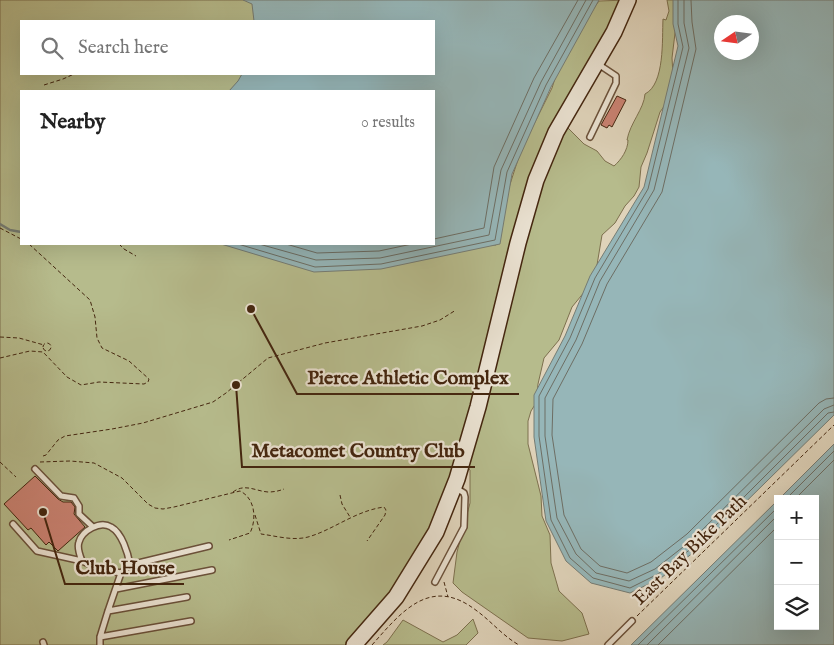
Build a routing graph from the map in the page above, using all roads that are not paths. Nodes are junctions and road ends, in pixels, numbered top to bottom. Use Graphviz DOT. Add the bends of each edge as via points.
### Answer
graph roads {
  1 [pos="628,0"];
  2 [pos="595,63"];
  3 [pos="590,137"];
  4 [pos="35,469"];
  5 [pos="454,487"];
  6 [pos="13,524"];
  7 [pos="93,527"];
  8 [pos="209,546"];
  9 [pos="82,561"];
  10 [pos="130,564"];
  11 [pos="212,570"];
  12 [pos="121,573"];
  13 [pos="435,582"];
  14 [pos="116,589"];
  15 [pos="187,597"];
  16 [pos="108,611"];
  17 [pos="191,621"];
  18 [pos="632,621"];
  19 [pos="100,637"];
  20 [pos="100,645"];
  21 [pos="354,645"];
  22 [pos="608,645"];
  1 -- 2 [label="main road"];
  2 -- 3 [label="lane" via="617,79"];
  2 -- 5 [label="main road" via="556,132 536,180 478,407"];
  4 -- 7 [label="lane" via="61,496 74,498 79,514"];
  5 -- 13 [label="lane" via="464,493 464,527"];
  5 -- 21 [label="main road" via="434,534 415,567 387,608"];
  6 -- 9 [label="lane" via="37,551"];
  7 -- 9 [label="lane" via="79,542"];
  7 -- 10 [label="lane" via="112,527"];
  8 -- 10 [label="lane"];
  9 -- 12 [label="lane" via="99,569"];
  10 -- 12 [label="lane"];
  11 -- 14 [label="lane"];
  12 -- 14 [label="lane"];
  14 -- 16 [label="lane"];
  15 -- 16 [label="lane"];
  16 -- 19 [label="lane"];
  17 -- 19 [label="lane"];
  18 -- 22 [label="lane"];
  19 -- 20 [label="lane"];
}
